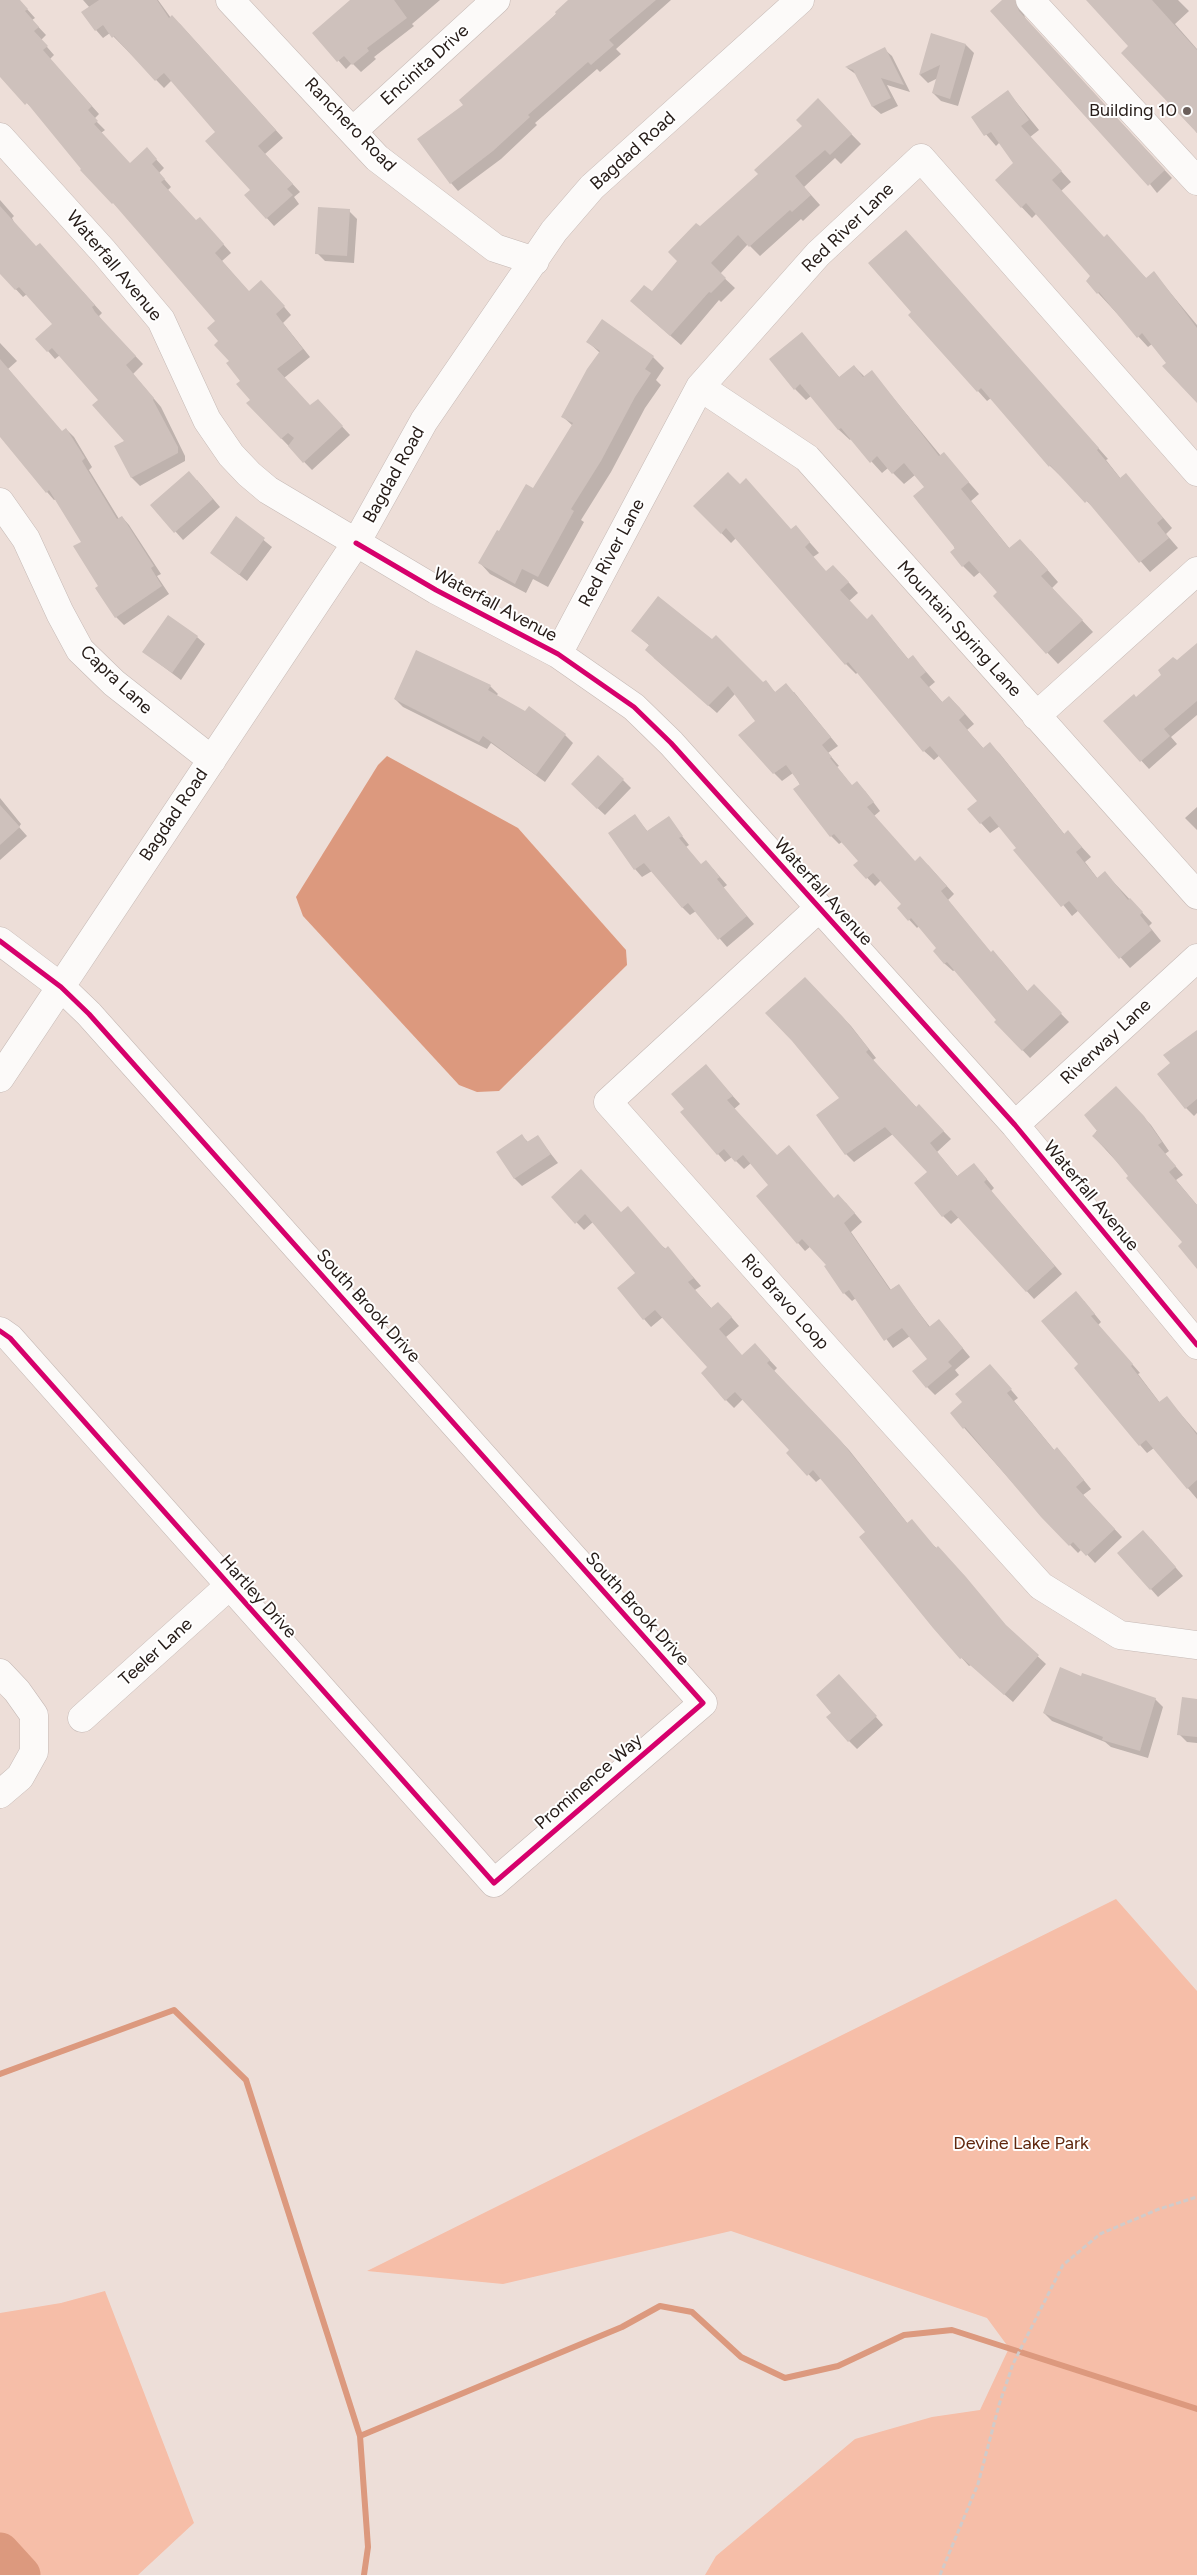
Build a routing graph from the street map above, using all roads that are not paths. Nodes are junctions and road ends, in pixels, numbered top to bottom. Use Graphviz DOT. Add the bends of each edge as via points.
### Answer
graph roads {
  1 [pos="230,0"];
  2 [pos="496,0"];
  3 [pos="800,0"];
  4 [pos="1030,0"];
  5 [pos="354,130"];
  6 [pos="0,137"];
  7 [pos="1197,181"];
  8 [pos="535,261"];
  9 [pos="700,387"];
  10 [pos="1197,472"];
  11 [pos="0,502"];
  12 [pos="356,543"];
  13 [pos="1197,571"];
  14 [pos="558,654"];
  15 [pos="1036,716"];
  16 [pos="212,760"];
  17 [pos="1197,895"];
  18 [pos="819,908"];
  19 [pos="0,941"];
  20 [pos="1197,958"];
  21 [pos="61,987"];
  22 [pos="0,1078"];
  23 [pos="1015,1125"];
  24 [pos="0,1330"];
  25 [pos="1196,1340"];
  26 [pos="229,1586"];
  27 [pos="1197,1645"];
  28 [pos="0,1673"];
  29 [pos="703,1703"];
  30 [pos="82,1718"];
  31 [pos="0,1794"];
  32 [pos="494,1883"];
  1 -- 5 [label="street, Ranchero Road"];
  2 -- 5 [label="street, Encinita Drive"];
  3 -- 8 [label="street, Bagdad Road" via="592,186 554,231"];
  4 -- 7 [label="street"];
  5 -- 8 [label="street, Ranchero Road" via="377,158 495,248"];
  6 -- 12 [label="street, Waterfall Avenue" via="161,320 207,420 231,455 268,490"];
  8 -- 12 [label="street, Bagdad Road" via="424,421"];
  9 -- 10 [label="street, Red River Lane" via="818,254 921,158"];
  9 -- 14 [label="street, Red River Lane"];
  9 -- 15 [label="street, Mountain Spring Lane" via="808,458"];
  11 -- 16 [label="street, Capra Lane" via="26,539 80,650 114,683"];
  12 -- 14 [label="street, Waterfall Avenue" via="436,590"];
  12 -- 16 [label="street, Bagdad Road"];
  13 -- 15 [label="street"];
  14 -- 18 [label="street, Waterfall Avenue" via="634,707 671,743"];
  15 -- 17 [label="street, Mountain Spring Lane"];
  16 -- 21 [label="street, Bagdad Road"];
  18 -- 23 [label="street, Waterfall Avenue"];
  18 -- 27 [label="street, Rio Bravo Loop" via="608,1102 1041,1586 1120,1635"];
  19 -- 21 [label="street, South Brook Drive"];
  20 -- 23 [label="street, Riverway Lane"];
  21 -- 22 [label="street, Bagdad Road"];
  21 -- 29 [label="street, South Brook Drive" via="96,1022"];
  23 -- 25 [label="street, Waterfall Avenue"];
  24 -- 26 [label="street, Hartley Drive"];
  26 -- 30 [label="street, Teeler Lane"];
  26 -- 32 [label="street, Hartley Drive"];
  28 -- 31 [label="street" via="34,1715 34,1752 20,1777"];
  29 -- 32 [label="street, Prominence Way"];
}
